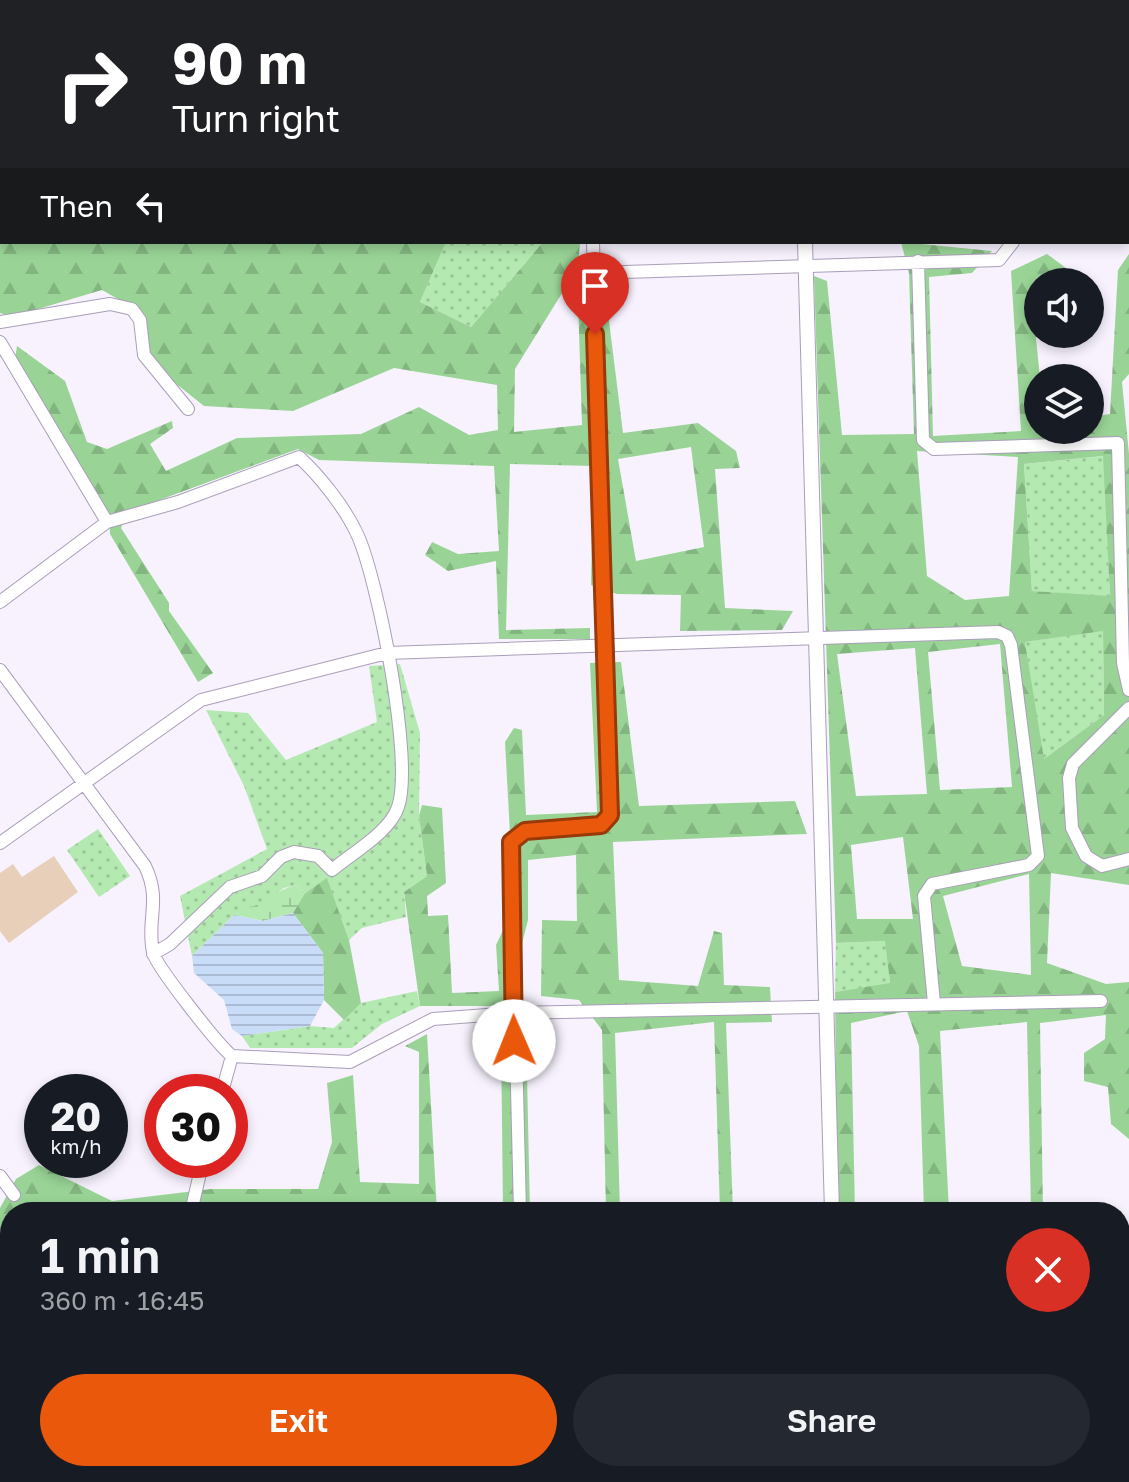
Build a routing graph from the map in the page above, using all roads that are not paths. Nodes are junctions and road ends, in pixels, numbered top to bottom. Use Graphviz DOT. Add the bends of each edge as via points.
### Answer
graph roads {
  1 [pos="593,244"];
  2 [pos="805,244"];
  3 [pos="1011,244"];
  4 [pos="918,261"];
  5 [pos="806,264"];
  6 [pos="594,273"];
  7 [pos="0,322"];
  8 [pos="0,342"];
  9 [pos="188,409"];
  10 [pos="107,522"];
  11 [pos="0,602"];
  12 [pos="816,638"];
  13 [pos="604,647"];
  14 [pos="387,653"];
  15 [pos="0,670"];
  16 [pos="1129,690"];
  17 [pos="1129,708"];
  18 [pos="83,781"];
  19 [pos="0,843"];
  20 [pos="1129,859"];
  21 [pos="153,954"];
  22 [pos="1101,1001"];
  23 [pos="934,1003"];
  24 [pos="826,1004"];
  25 [pos="513,1013"];
  26 [pos="232,1056"];
  27 [pos="227,1074"];
  28 [pos="0,1176"];
  29 [pos="199,1178"];
  30 [pos="14,1195"];
  31 [pos="193,1202"];
  32 [pos="520,1202"];
  33 [pos="832,1202"];
  1 -- 6 [label="street"];
  2 -- 5 [label="street"];
  3 -- 4 [label="street" via="999,260"];
  4 -- 5 [label="street"];
  4 -- 16 [label="street" via="923,440 934,449 1118,443 1123,663"];
  5 -- 6 [label="street"];
  5 -- 12 [label="street"];
  6 -- 13 [label="street"];
  7 -- 9 [label="street" via="110,304 132,309 140,320 144,355"];
  8 -- 10 [label="street"];
  10 -- 11 [label="street"];
  10 -- 14 [label="street" via="299,457 356,532"];
  12 -- 13 [label="street"];
  12 -- 23 [label="street" via="998,632 1011,645 1038,856 1029,865 932,884 924,896"];
  12 -- 24 [label="street"];
  13 -- 14 [label="street"];
  13 -- 25 [label="street" via="610,815 601,825 525,831 511,842"];
  14 -- 18 [label="street" via="201,700"];
  14 -- 21 [label="street" via="403,744 399,806 390,821 332,870 318,856 294,852 281,857 262,876 230,887"];
  15 -- 18 [label="street"];
  17 -- 20 [label="street" via="1073,764 1069,778 1072,828 1086,856 1102,866"];
  18 -- 19 [label="street"];
  18 -- 21 [label="street" via="154,884"];
  21 -- 26 [label="street"];
  22 -- 23 [label="street"];
  23 -- 24 [label="street"];
  24 -- 25 [label="street"];
  24 -- 33 [label="street"];
  25 -- 26 [label="street" via="433,1019 350,1062"];
  25 -- 32 [label="street"];
  26 -- 27 [label="street"];
  28 -- 30 [label="street"];
  29 -- 31 [label="street"];
}
